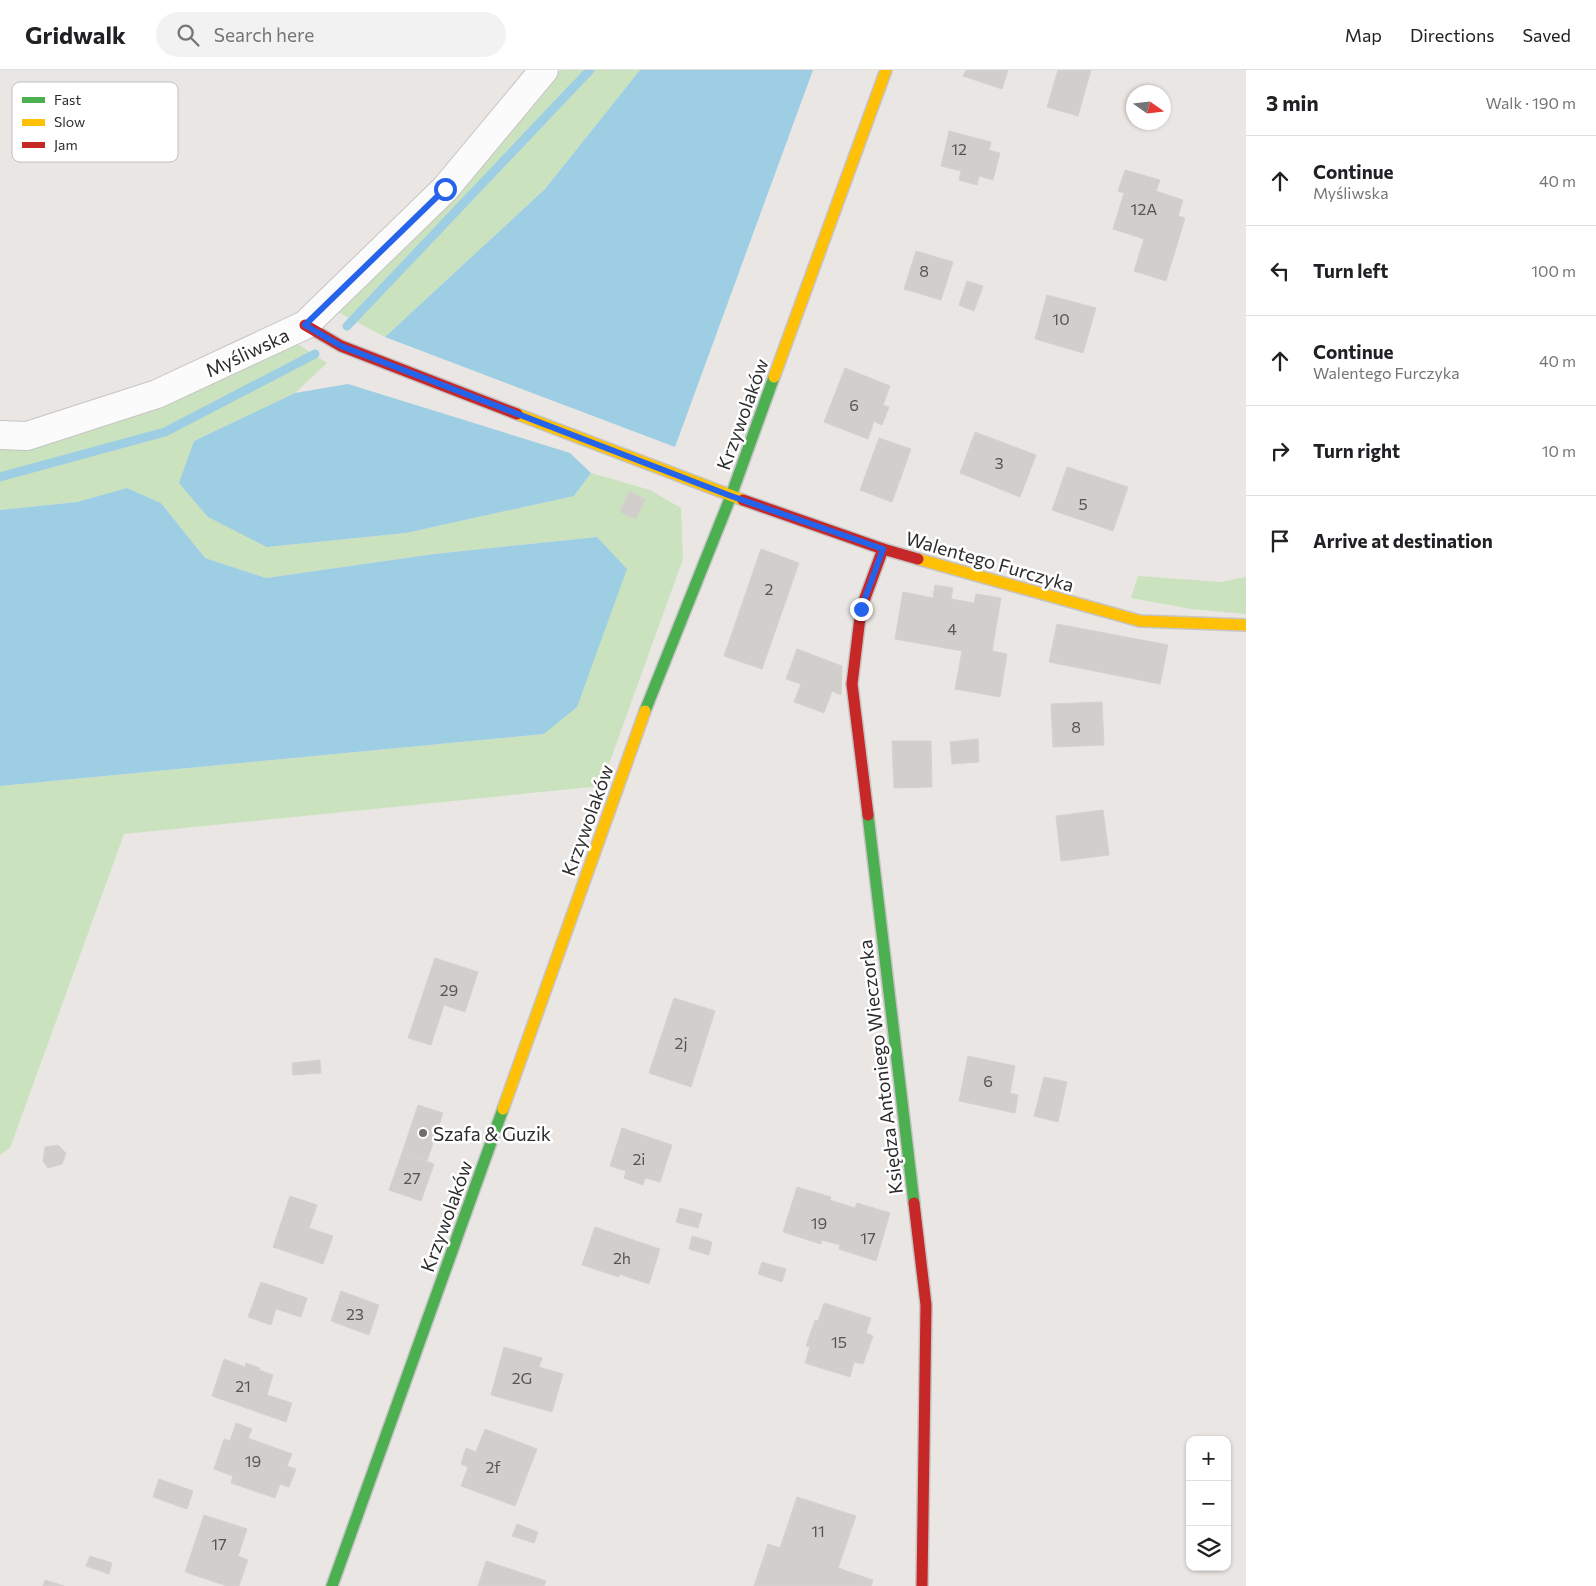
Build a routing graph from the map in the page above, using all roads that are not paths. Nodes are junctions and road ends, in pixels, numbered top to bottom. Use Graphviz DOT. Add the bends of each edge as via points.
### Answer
graph roads {
  1 [pos="544,70"];
  2 [pos="886,70"];
  3 [pos="305,325"];
  4 [pos="0,435"];
  5 [pos="731,496"];
  6 [pos="883,549"];
  7 [pos="1246,625"];
  8 [pos="332,1586"];
  9 [pos="922,1586"];
  1 -- 3 [label="street, Myśliwska" via="445,189"];
  2 -- 5 [label="street, Krzywolaków"];
  3 -- 4 [label="street, Myśliwska" via="157,394 27,436"];
  3 -- 5 [label="street, Walentego Furczyka" via="341,346"];
  5 -- 6 [label="street, Walentego Furczyka"];
  5 -- 8 [label="street, Krzywolaków" via="650,697"];
  6 -- 7 [label="street, Walentego Furczyka" via="1140,621"];
  6 -- 9 [label="street, Księdza Antoniego Wieczorka" via="861,609 852,684 926,1305"];
}
